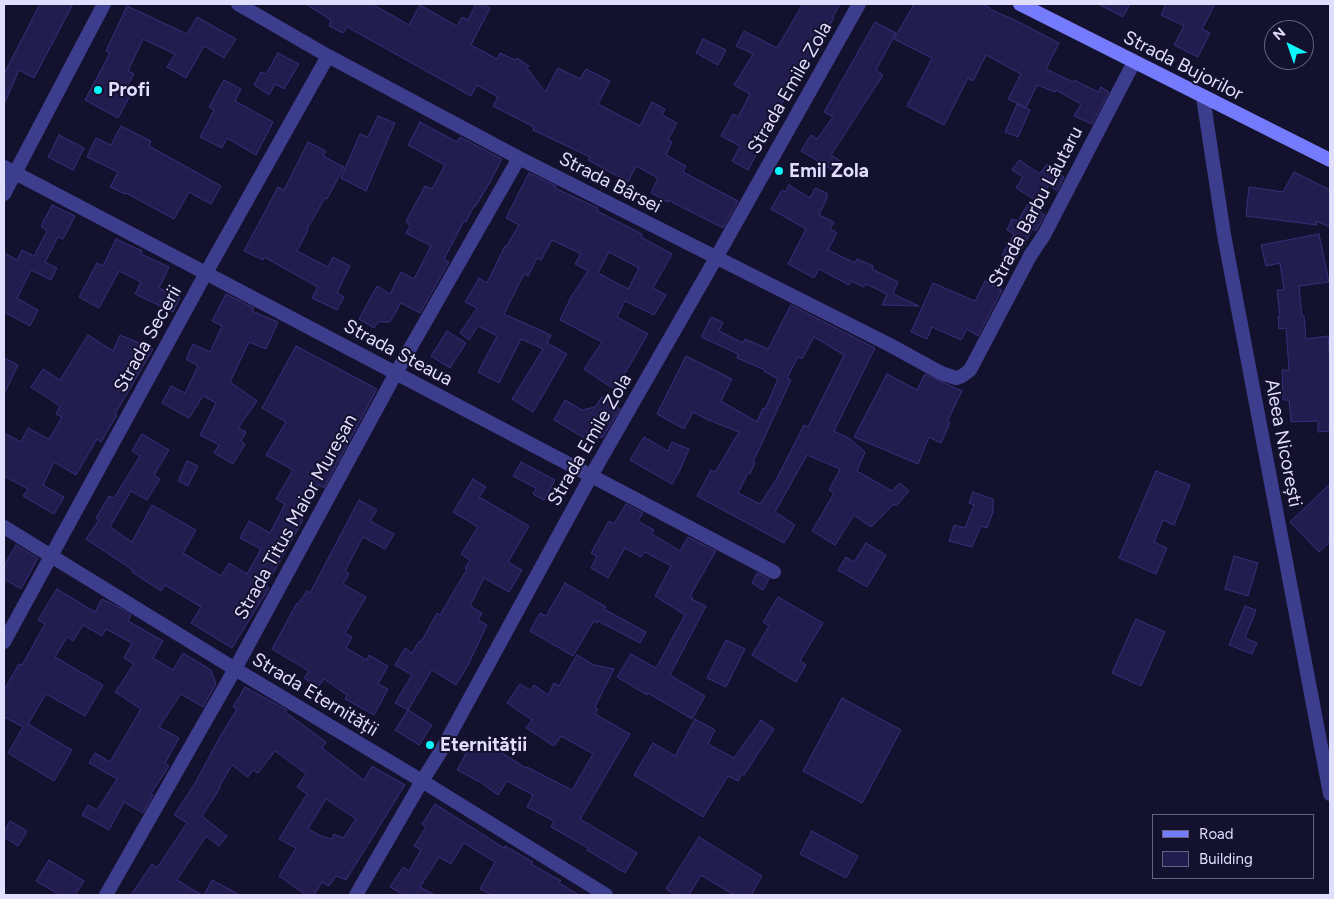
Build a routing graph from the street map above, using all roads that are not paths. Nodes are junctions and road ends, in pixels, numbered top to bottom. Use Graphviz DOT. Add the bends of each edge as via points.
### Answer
graph roads {
  1 [pos="104,4"];
  2 [pos="238,4"];
  3 [pos="859,4"];
  4 [pos="1020,4"];
  5 [pos="328,56"];
  6 [pos="1134,62"];
  7 [pos="1203,97"];
  8 [pos="519,158"];
  9 [pos="1330,160"];
  10 [pos="9,170"];
  11 [pos="4,194"];
  12 [pos="716,258"];
  13 [pos="206,273"];
  14 [pos="970,370"];
  15 [pos="396,373"];
  16 [pos="591,476"];
  17 [pos="4,526"];
  18 [pos="52,555"];
  19 [pos="774,572"];
  20 [pos="4,642"];
  21 [pos="234,669"];
  22 [pos="422,781"];
  23 [pos="1330,794"];
  24 [pos="106,895"];
  25 [pos="356,895"];
  26 [pos="606,895"];
  1 -- 10 [label="street"];
  2 -- 5 [label="street, Strada Bârsei"];
  3 -- 12 [label="street, Strada Emile Zola"];
  4 -- 6 [label="main road, Strada Bujorilor"];
  5 -- 8 [label="street, Strada Bârsei"];
  5 -- 13 [label="street, Strada Secerii"];
  6 -- 7 [label="main road, Strada Bujorilor"];
  6 -- 14 [label="street, Strada Barbu Lăutaru"];
  7 -- 9 [label="main road, Strada Bujorilor"];
  7 -- 23 [label="street, Aleea Nicorești" via="1224,235"];
  8 -- 12 [label="street, Strada Bârsei"];
  8 -- 15 [label="street, Strada Titus Maior Mureșan"];
  10 -- 11 [label="street"];
  10 -- 13 [label="street, Strada Steaua"];
  12 -- 14 [label="street, Strada Bârsei" via="941,373 956,378"];
  12 -- 16 [label="street, Strada Emile Zola"];
  13 -- 15 [label="street, Strada Steaua"];
  13 -- 18 [label="street, Strada Secerii"];
  15 -- 16 [label="street, Strada Steaua"];
  15 -- 21 [label="street, Strada Titus Maior Mureșan"];
  16 -- 19 [label="street, Strada Steaua"];
  16 -- 22 [label="street, Strada Emile Zola"];
  17 -- 18 [label="street, Strada Eternității"];
  18 -- 20 [label="street, Strada Secerii"];
  18 -- 21 [label="street, Strada Eternității"];
  21 -- 22 [label="street, Strada Eternității"];
  21 -- 24 [label="street, Strada Titus Maior Mureșan"];
  22 -- 25 [label="street, Strada Emile Zola"];
  22 -- 26 [label="street, Strada Eternității"];
}
